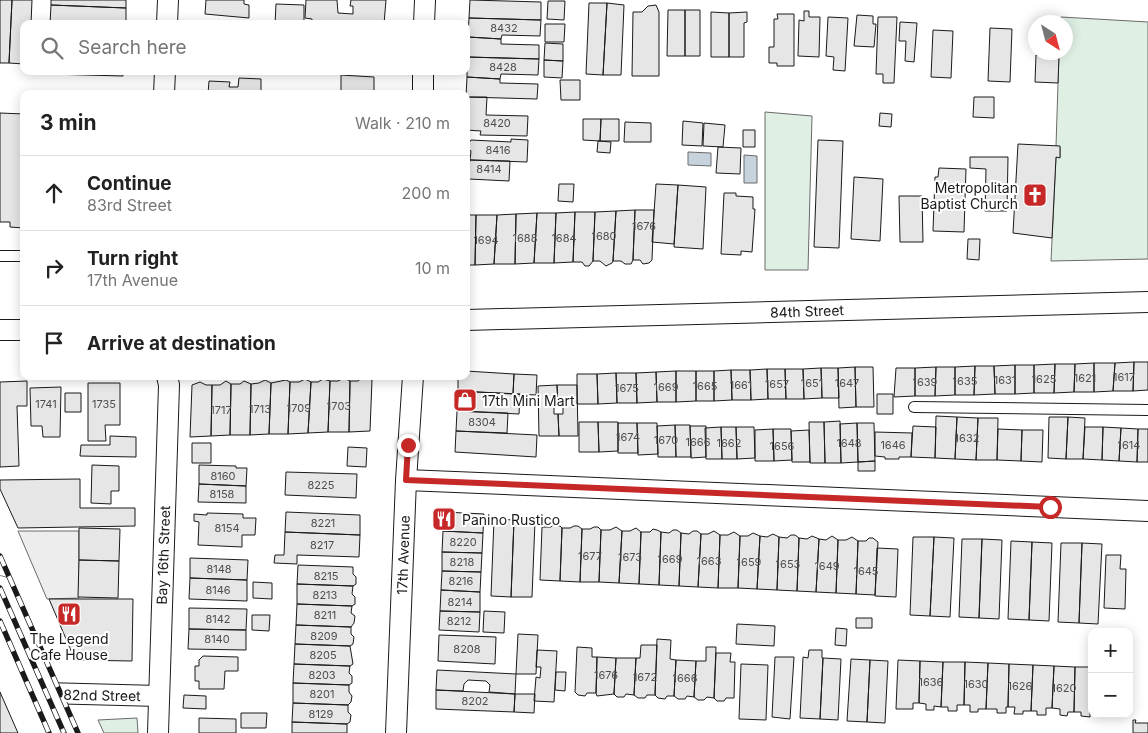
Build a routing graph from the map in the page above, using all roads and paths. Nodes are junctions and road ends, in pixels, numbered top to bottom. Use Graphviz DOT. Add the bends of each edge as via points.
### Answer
graph roads {
  1 [pos="168,0"];
  2 [pos="425,0"];
  3 [pos="167,20"];
  4 [pos="424,20"];
  5 [pos="165,75"];
  6 [pos="423,75"];
  7 [pos="164,90"];
  8 [pos="422,90"];
  9 [pos="0,256"];
  10 [pos="20,256"];
  11 [pos="1148,302"];
  12 [pos="470,320"];
  13 [pos="0,330"];
  14 [pos="20,330"];
  15 [pos="168,380"];
  16 [pos="413,380"];
  17 [pos="914,407"];
  18 [pos="1148,410"];
  19 [pos="406,480"];
  20 [pos="1148,511"];
  21 [pos="0,590"];
  22 [pos="45,694"];
  23 [pos="159,696"];
  24 [pos="63,733"];
  25 [pos="158,733"];
  26 [pos="396,733"];
  1 -- 3 [label="street"];
  2 -- 4 [label="street"];
  5 -- 7 [label="street"];
  6 -- 8 [label="street"];
  9 -- 10 [label="lane"];
  11 -- 12 [label="street, 84th Street"];
  13 -- 14 [label="street"];
  15 -- 23 [label="street, Bay 16th Street"];
  16 -- 19 [label="street, 17th Avenue"];
  17 -- 18 [label="lane"];
  19 -- 20 [label="street"];
  19 -- 26 [label="street, 17th Avenue"];
  21 -- 22 [label="street"];
  22 -- 23 [label="street, 82nd Street"];
  22 -- 24 [label="street"];
  23 -- 25 [label="street, Bay 16th Street"];
}
